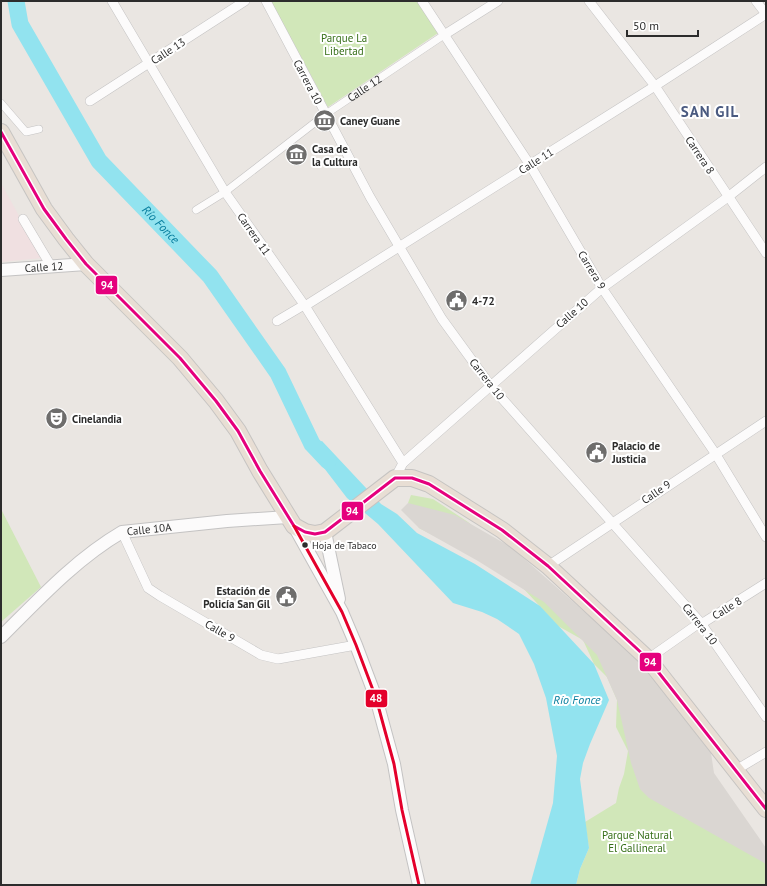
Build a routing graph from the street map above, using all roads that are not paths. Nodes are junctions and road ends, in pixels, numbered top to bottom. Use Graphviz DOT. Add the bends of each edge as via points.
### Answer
graph roads {
  1 [pos="112,1"];
  2 [pos="245,1"];
  3 [pos="266,1"];
  4 [pos="422,1"];
  5 [pos="498,1"];
  6 [pos="589,1"];
  7 [pos="756,1"];
  8 [pos="766,14"];
  9 [pos="444,35"];
  10 [pos="149,63"];
  11 [pos="655,86"];
  12 [pos="90,101"];
  13 [pos="1,103"];
  14 [pos="326,114"];
  15 [pos="39,129"];
  16 [pos="1,132"];
  17 [pos="530,165"];
  18 [pos="766,167"];
  19 [pos="225,192"];
  20 [pos="728,197"];
  21 [pos="196,210"];
  22 [pos="23,219"];
  23 [pos="400,246"];
  24 [pos="766,253"];
  25 [pos="86,264"];
  26 [pos="50,266"];
  27 [pos="1,270"];
  28 [pos="602,288"];
  29 [pos="305,305"];
  30 [pos="277,321"];
  31 [pos="490,385"];
  32 [pos="766,420"];
  33 [pos="715,453"];
  34 [pos="403,463"];
  35 [pos="390,482"];
  36 [pos="291,521"];
  37 [pos="612,522"];
  38 [pos="329,529"];
  39 [pos="122,532"];
  40 [pos="766,537"];
  41 [pos="548,566"];
  42 [pos="766,583"];
  43 [pos="342,612"];
  44 [pos="701,623"];
  45 [pos="1,637"];
  46 [pos="356,645"];
  47 [pos="648,659"];
  48 [pos="766,717"];
  49 [pos="766,752"];
  50 [pos="736,770"];
  51 [pos="766,809"];
  52 [pos="419,885"];
  1 -- 10 [label="street, Carrera 11"];
  2 -- 10 [label="street, Calle 13"];
  3 -- 14 [label="street, Carrera 10"];
  4 -- 9 [label="street, Carrera 9"];
  5 -- 9 [label="street, Calle 12"];
  6 -- 11 [label="street, Carrera 8"];
  7 -- 8 [label="street"];
  8 -- 11 [label="street, Calle 11"];
  9 -- 14 [label="street, Calle 12"];
  9 -- 17 [label="street, Carrera 9"];
  10 -- 12 [label="street, Calle 13"];
  10 -- 19 [label="street, Carrera 11"];
  11 -- 17 [label="street, Calle 11"];
  11 -- 20 [label="street, Carrera 8"];
  13 -- 15 [label="street" via="26,132"];
  14 -- 19 [label="street, Calle 12"];
  14 -- 23 [label="street, Carrera 10" via="370,197"];
  16 -- 25 [label="highway" via="44,209"];
  17 -- 23 [label="street, Calle 11"];
  17 -- 28 [label="street, Carrera 9"];
  18 -- 20 [label="street, Calle 10"];
  19 -- 21 [label="street, Calle 12"];
  19 -- 29 [label="street, Carrera 11"];
  20 -- 24 [label="street, Carrera 8"];
  20 -- 28 [label="street, Calle 10"];
  22 -- 26 [label="street"];
  23 -- 29 [label="street, Calle 11"];
  23 -- 31 [label="street, Carrera 10" via="442,318"];
  25 -- 26 [label="street, Calle 12"];
  25 -- 36 [label="highway" via="180,358 216,401 238,431"];
  26 -- 27 [label="street, Calle 12"];
  28 -- 31 [label="street, Calle 10"];
  28 -- 33 [label="street, Carrera 9"];
  29 -- 30 [label="street, Calle 11"];
  29 -- 34 [label="street, Carrera 11"];
  31 -- 34 [label="street, Calle 10"];
  31 -- 37 [label="street, Carrera 10"];
  32 -- 33 [label="street, Calle 9"];
  33 -- 37 [label="street, Calle 9"];
  33 -- 40 [label="street, Carrera 9"];
  34 -- 35 [label="street, Calle 10"];
  35 -- 38 [label="highway"];
  35 -- 41 [label="highway" via="412,478 429,484 502,530"];
  36 -- 38 [label="highway" via="305,532 315,534"];
  36 -- 39 [label="street, Calle 10A" via="226,521"];
  36 -- 43 [label="street"];
  37 -- 41 [label="street, Calle 9"];
  37 -- 44 [label="street, Carrera 10"];
  38 -- 43 [label="street"];
  39 -- 45 [label="street, Calle 10A" via="58,580"];
  39 -- 46 [label="street, Calle 9" via="148,588 261,655 278,659"];
  41 -- 47 [label="highway"];
  42 -- 44 [label="street, Calle 8"];
  43 -- 46 [label="street"];
  44 -- 47 [label="street, Calle 8"];
  44 -- 48 [label="street, Carrera 10"];
  46 -- 52 [label="street" via="376,698 392,757"];
  47 -- 50 [label="highway"];
  49 -- 50 [label="street"];
  50 -- 51 [label="highway"];
}
